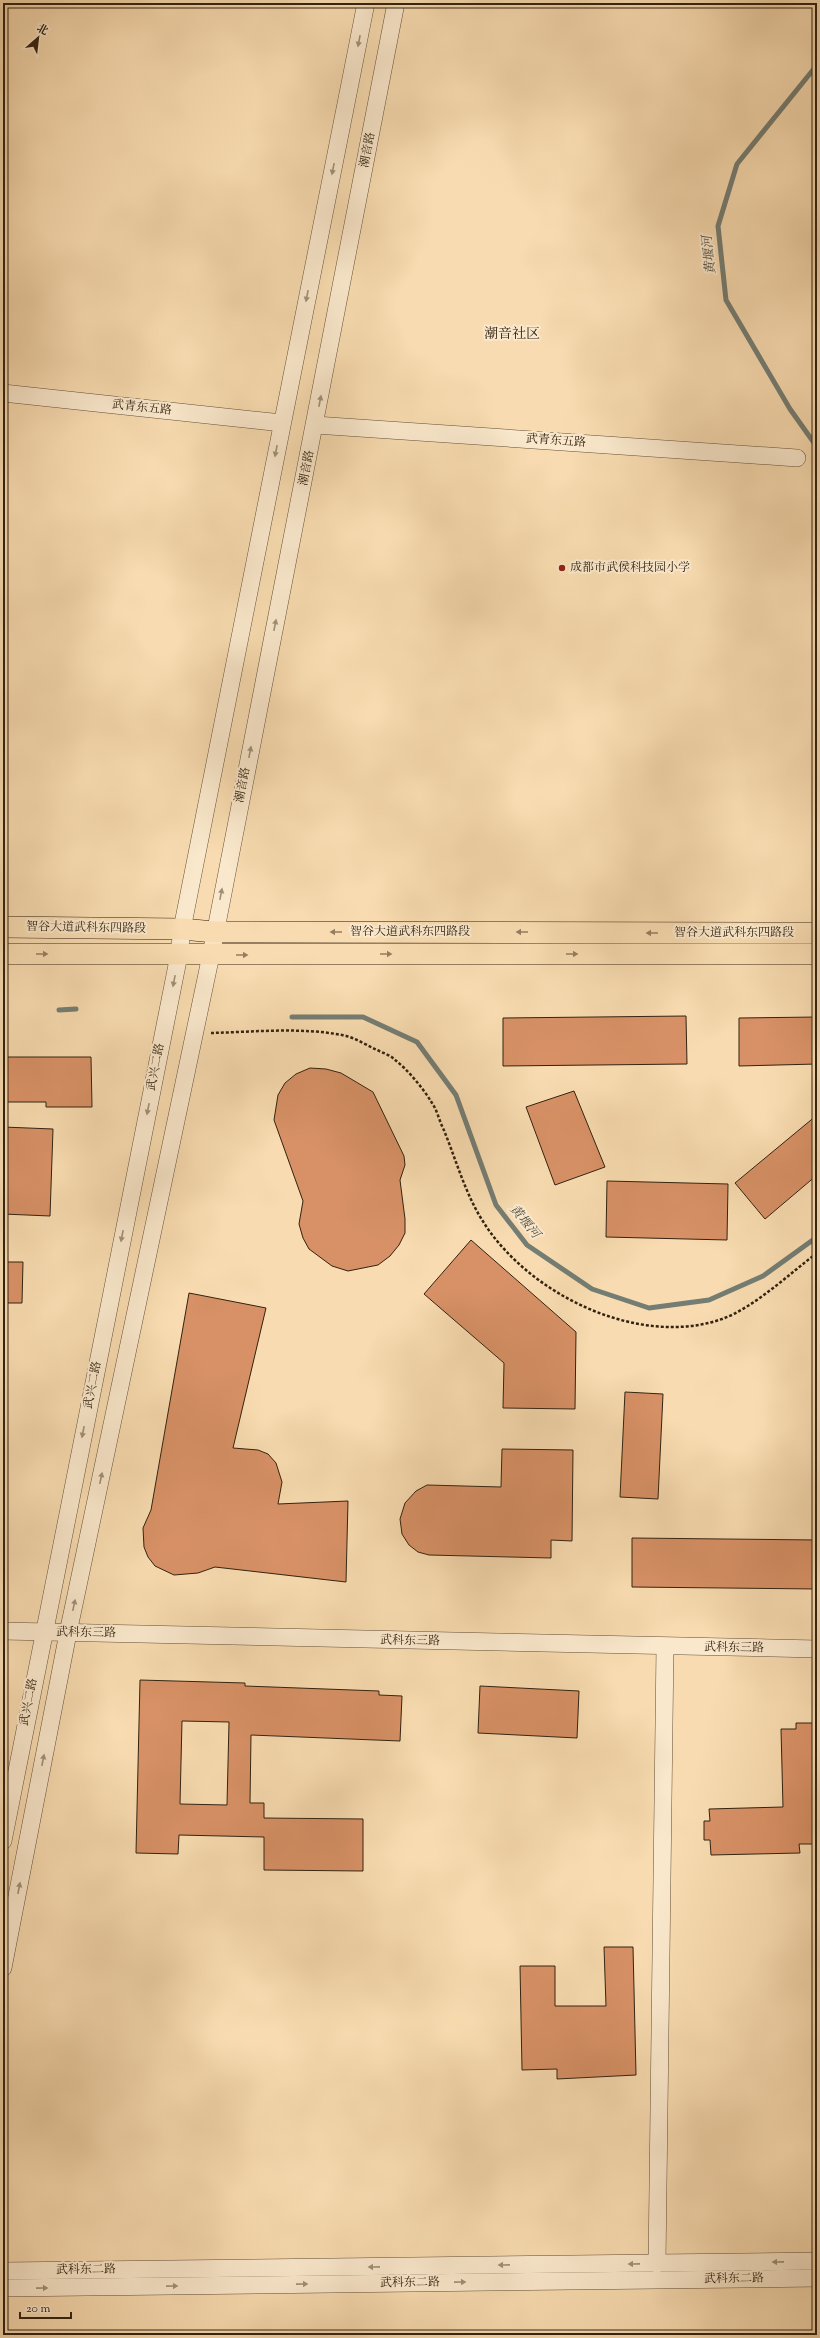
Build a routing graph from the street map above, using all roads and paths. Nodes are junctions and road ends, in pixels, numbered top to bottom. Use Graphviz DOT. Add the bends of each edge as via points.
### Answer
graph roads {
  1 [pos="366,3"];
  2 [pos="396,3"];
  3 [pos="3,393"];
  4 [pos="282,423"];
  5 [pos="315,425"];
  6 [pos="797,458"];
  7 [pos="3,927"];
  8 [pos="182,929"];
  9 [pos="214,932"];
  10 [pos="817,933"];
  11 [pos="3,954"];
  12 [pos="817,954"];
  13 [pos="179,955"];
  14 [pos="211,955"];
  15 [pos="194,1033"];
  16 [pos="817,1253"];
  17 [pos="3,1631"];
  18 [pos="43,1632"];
  19 [pos="68,1633"];
  20 [pos="665,1647"];
  21 [pos="817,1649"];
  22 [pos="3,1840"];
  23 [pos="3,1968"];
  24 [pos="817,2261"];
  25 [pos="657,2264"];
  26 [pos="3,2271"];
  27 [pos="817,2278"];
  28 [pos="3,2288"];
  1 -- 4 [label="street, one-way"];
  5 -- 2 [label="street, 潮音路, one-way"];
  3 -- 4 [label="street, 武青东五路"];
  4 -- 8 [label="street, one-way"];
  5 -- 6 [label="street, 武青东五路"];
  9 -- 5 [label="street, 潮音路, one-way"];
  7 -- 8 [label="main road, 智谷大道武科东四路段"];
  8 -- 9 [label="main road, 智谷大道武科东四路段"];
  8 -- 13 [label="street, 武兴二路"];
  10 -- 9 [label="main road, 智谷大道武科东四路段, one-way"];
  9 -- 14 [label="street, 潮音路"];
  11 -- 13 [label="main road, 智谷大道武科东四路段, one-way"];
  14 -- 12 [label="main road, 智谷大道武科东四路段, one-way"];
  13 -- 14 [label="main road, 智谷大道武科东四路段"];
  13 -- 18 [label="street, 武兴二路, one-way"];
  14 -- 15 [label="street, 潮音路"];
  15 -- 16 [label="path" via="292,1031 343,1035 393,1058 432,1103 469,1196 484,1224 531,1275 563,1296 594,1310 627,1321 663,1328 693,1327 724,1318 749,1304"];
  19 -- 15 [label="street, 潮音路, one-way"];
  17 -- 18 [label="street, 武科东三路"];
  18 -- 19 [label="street, 武科东三路"];
  18 -- 22 [label="street, 武兴二路"];
  19 -- 20 [label="street, 武科东三路"];
  23 -- 19 [label="street, 潮音路, one-way"];
  20 -- 21 [label="street, 武科东三路"];
  20 -- 25 [label="street"];
  24 -- 25 [label="street, 武科东二路, one-way"];
  25 -- 26 [label="street, 武科东二路, one-way"];
  28 -- 27 [label="street, 武科东二路, one-way"];
}
